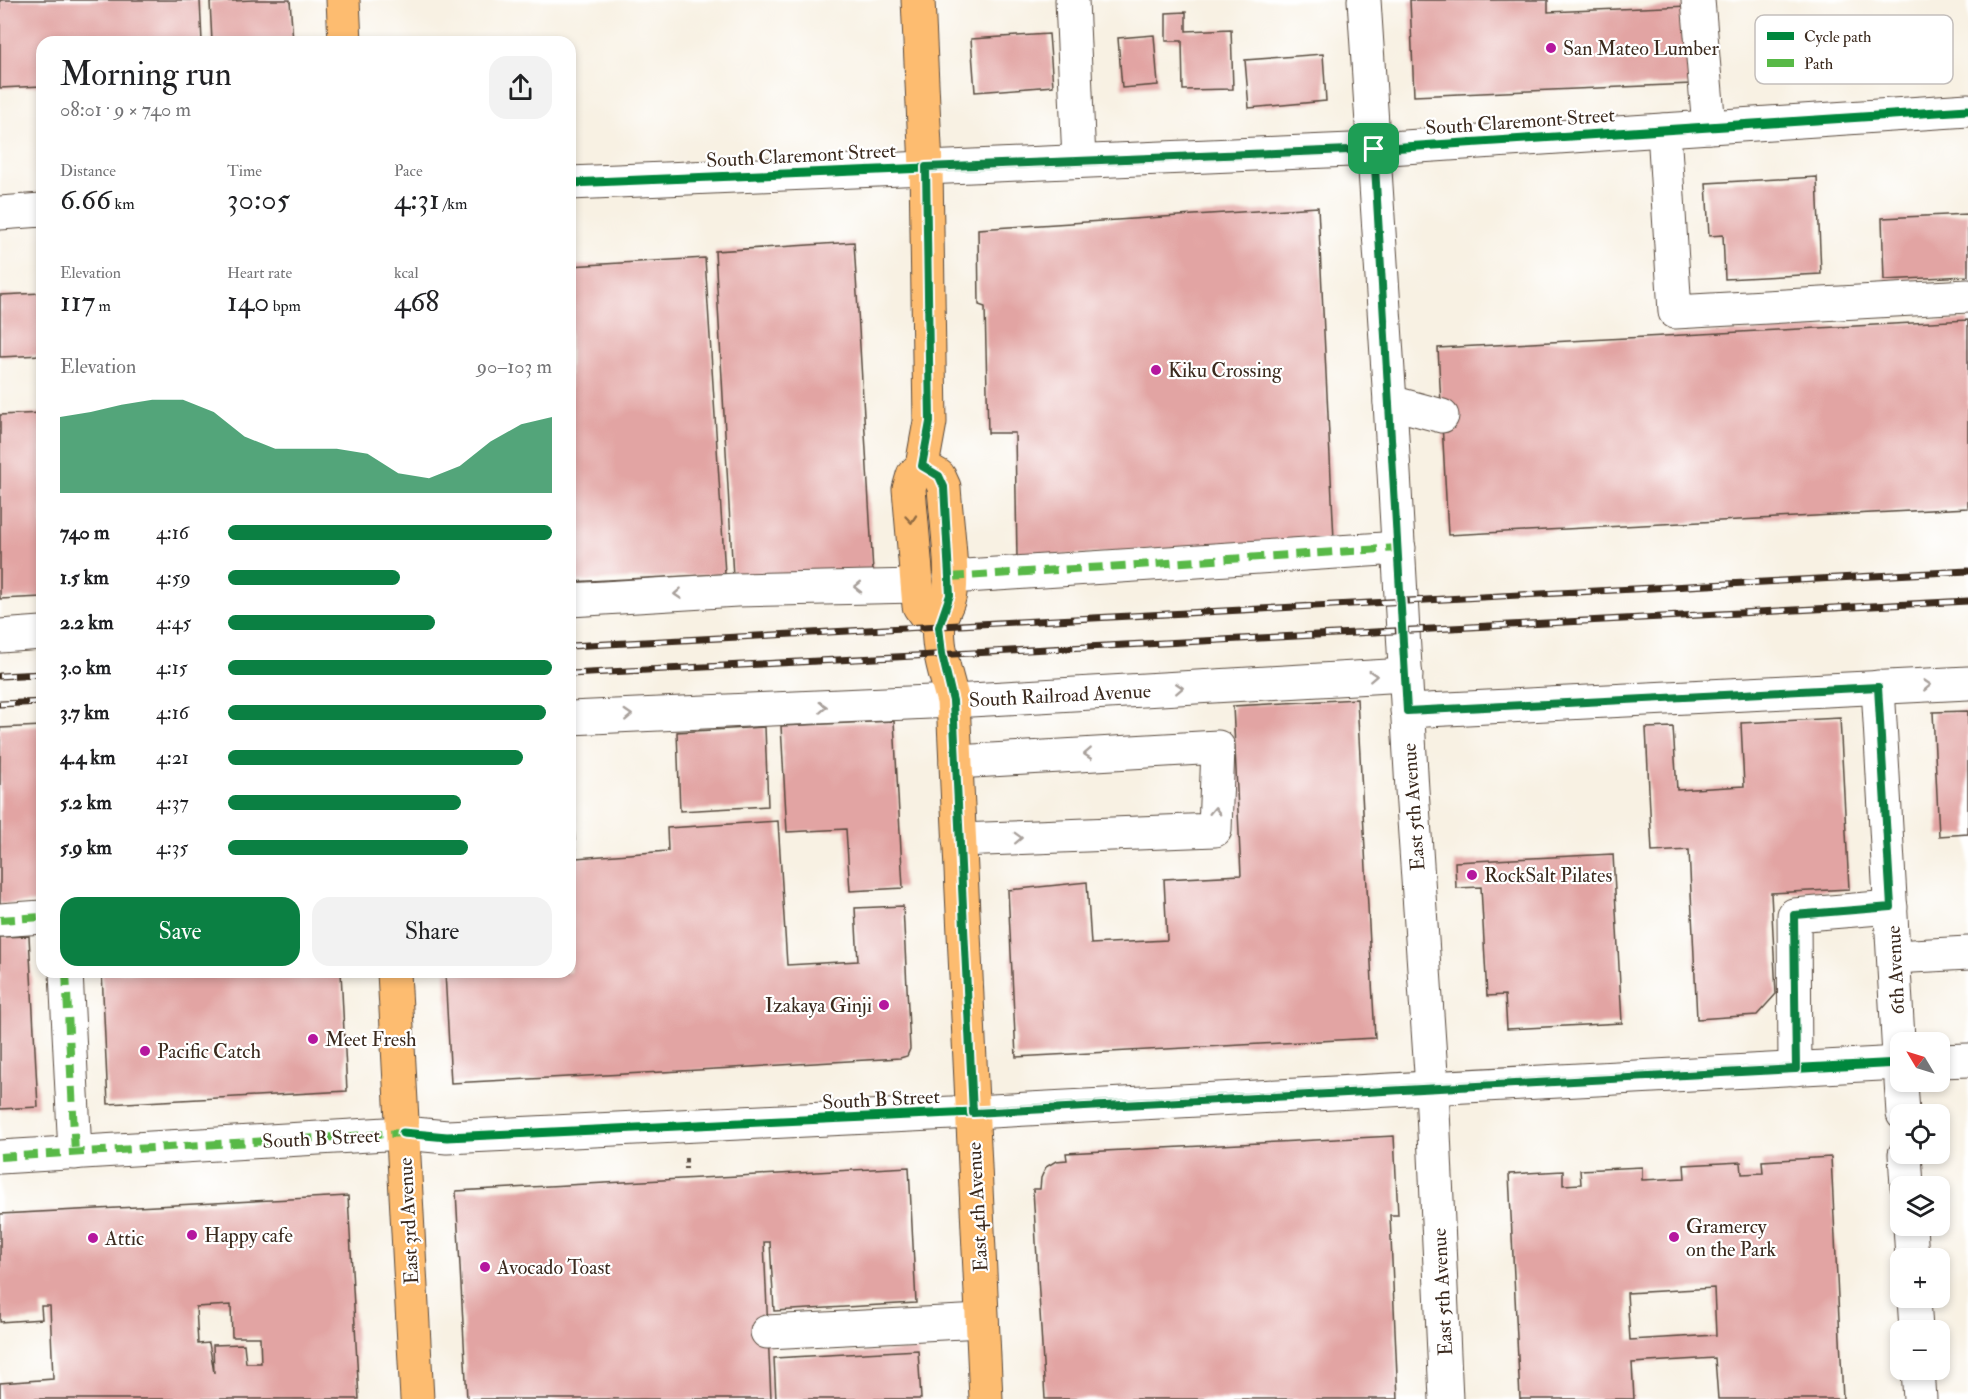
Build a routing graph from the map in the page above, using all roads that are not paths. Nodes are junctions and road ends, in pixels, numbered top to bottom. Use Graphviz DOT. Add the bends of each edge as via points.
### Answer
graph roads {
  1 [pos="343,0"];
  2 [pos="918,0"];
  3 [pos="1072,0"];
  4 [pos="1364,0"];
  5 [pos="1698,0"];
  6 [pos="345,36"];
  7 [pos="1968,110"];
  8 [pos="1709,127"];
  9 [pos="1664,130"];
  10 [pos="1374,149"];
  11 [pos="1079,161"];
  12 [pos="926,167"];
  13 [pos="576,183"];
  14 [pos="36,210"];
  15 [pos="0,213"];
  16 [pos="1968,296"];
  17 [pos="1390,402"];
  18 [pos="1442,416"];
  19 [pos="922,466"];
  20 [pos="1399,548"];
  21 [pos="950,576"];
  22 [pos="917,586"];
  23 [pos="576,600"];
  24 [pos="939,621"];
  25 [pos="36,633"];
  26 [pos="0,636"];
  27 [pos="1406,675"];
  28 [pos="1968,683"];
  29 [pos="1878,687"];
  30 [pos="953,701"];
  31 [pos="1407,711"];
  32 [pos="576,718"];
  33 [pos="956,762"];
  34 [pos="959,840"];
  35 [pos="1891,907"];
  36 [pos="36,917"];
  37 [pos="0,920"];
  38 [pos="1968,953"];
  39 [pos="1894,957"];
  40 [pos="66,978"];
  41 [pos="394,978"];
  42 [pos="1898,1032"];
  43 [pos="1968,1059"];
  44 [pos="1950,1060"];
  45 [pos="1890,1064"];
  46 [pos="1796,1069"];
  47 [pos="1432,1088"];
  48 [pos="973,1113"];
  49 [pos="403,1133"];
  50 [pos="75,1153"];
  51 [pos="0,1157"];
  52 [pos="982,1321"];
  53 [pos="767,1332"];
  54 [pos="1919,1380"];
  55 [pos="417,1399"];
  56 [pos="986,1399"];
  57 [pos="1446,1399"];
  58 [pos="1920,1399"];
  1 -- 6 [label="main road"];
  2 -- 12 [label="main road"];
  3 -- 11 [label="street"];
  4 -- 10 [label="street, East 5th Avenue"];
  5 -- 8 [label="street"];
  7 -- 8 [label="street, South Claremont Street"];
  8 -- 9 [label="street, South Claremont Street"];
  9 -- 10 [label="street, South Claremont Street"];
  9 -- 16 [label="street" via="1676,312"];
  10 -- 11 [label="street, South Claremont Street"];
  10 -- 17 [label="street, East 5th Avenue"];
  11 -- 12 [label="street, South Claremont Street"];
  12 -- 13 [label="street, South Claremont Street"];
  12 -- 19 [label="main road" via="930,422"];
  14 -- 15 [label="street"];
  17 -- 18 [label="street"];
  17 -- 20 [label="street, East 5th Avenue"];
  19 -- 21 [label="main road, East 4th Avenue" via="939,476 944,487"];
  19 -- 22 [label="main road, one-way" via="913,475 909,489"];
  20 -- 21 [label="street"];
  20 -- 27 [label="street, East 5th Avenue"];
  21 -- 24 [label="main road, East 4th Avenue" via="950,595"];
  22 -- 23 [label="street, one-way" via="737,590"];
  22 -- 24 [label="main road" via="919,606 926,616"];
  24 -- 30 [label="main road, East 4th Avenue"];
  25 -- 26 [label="street"];
  30 -- 27 [label="street, South Railroad Avenue, one-way"];
  27 -- 31 [label="street, East 5th Avenue"];
  29 -- 28 [label="street, one-way"];
  29 -- 31 [label="street"];
  29 -- 35 [label="street, 6th Avenue"];
  32 -- 30 [label="street, South Railroad Avenue, one-way"];
  30 -- 33 [label="main road, East 4th Avenue"];
  31 -- 47 [label="street, East 5th Avenue"];
  33 -- 34 [label="main road, East 4th Avenue"];
  34 -- 33 [label="street, one-way" via="1215,830 1218,747"];
  34 -- 48 [label="main road, East 4th Avenue"];
  35 -- 39 [label="street, 6th Avenue"];
  35 -- 46 [label="street" via="1794,915"];
  36 -- 37 [label="street"];
  38 -- 39 [label="street"];
  39 -- 42 [label="street, 6th Avenue"];
  40 -- 50 [label="street"];
  41 -- 49 [label="main road, East 3rd Avenue"];
  43 -- 44 [label="street"];
  45 -- 46 [label="street, South B Street"];
  46 -- 47 [label="street, South B Street"];
  47 -- 48 [label="street, South B Street"];
  47 -- 57 [label="street, East 5th Avenue"];
  48 -- 49 [label="street, South B Street" via="447,1137"];
  48 -- 52 [label="main road, East 4th Avenue"];
  49 -- 50 [label="street, South B Street"];
  49 -- 55 [label="main road, East 3rd Avenue"];
  50 -- 51 [label="street, South B Street"];
  52 -- 53 [label="street"];
  52 -- 56 [label="main road, East 4th Avenue"];
  54 -- 58 [label="street"];
}
